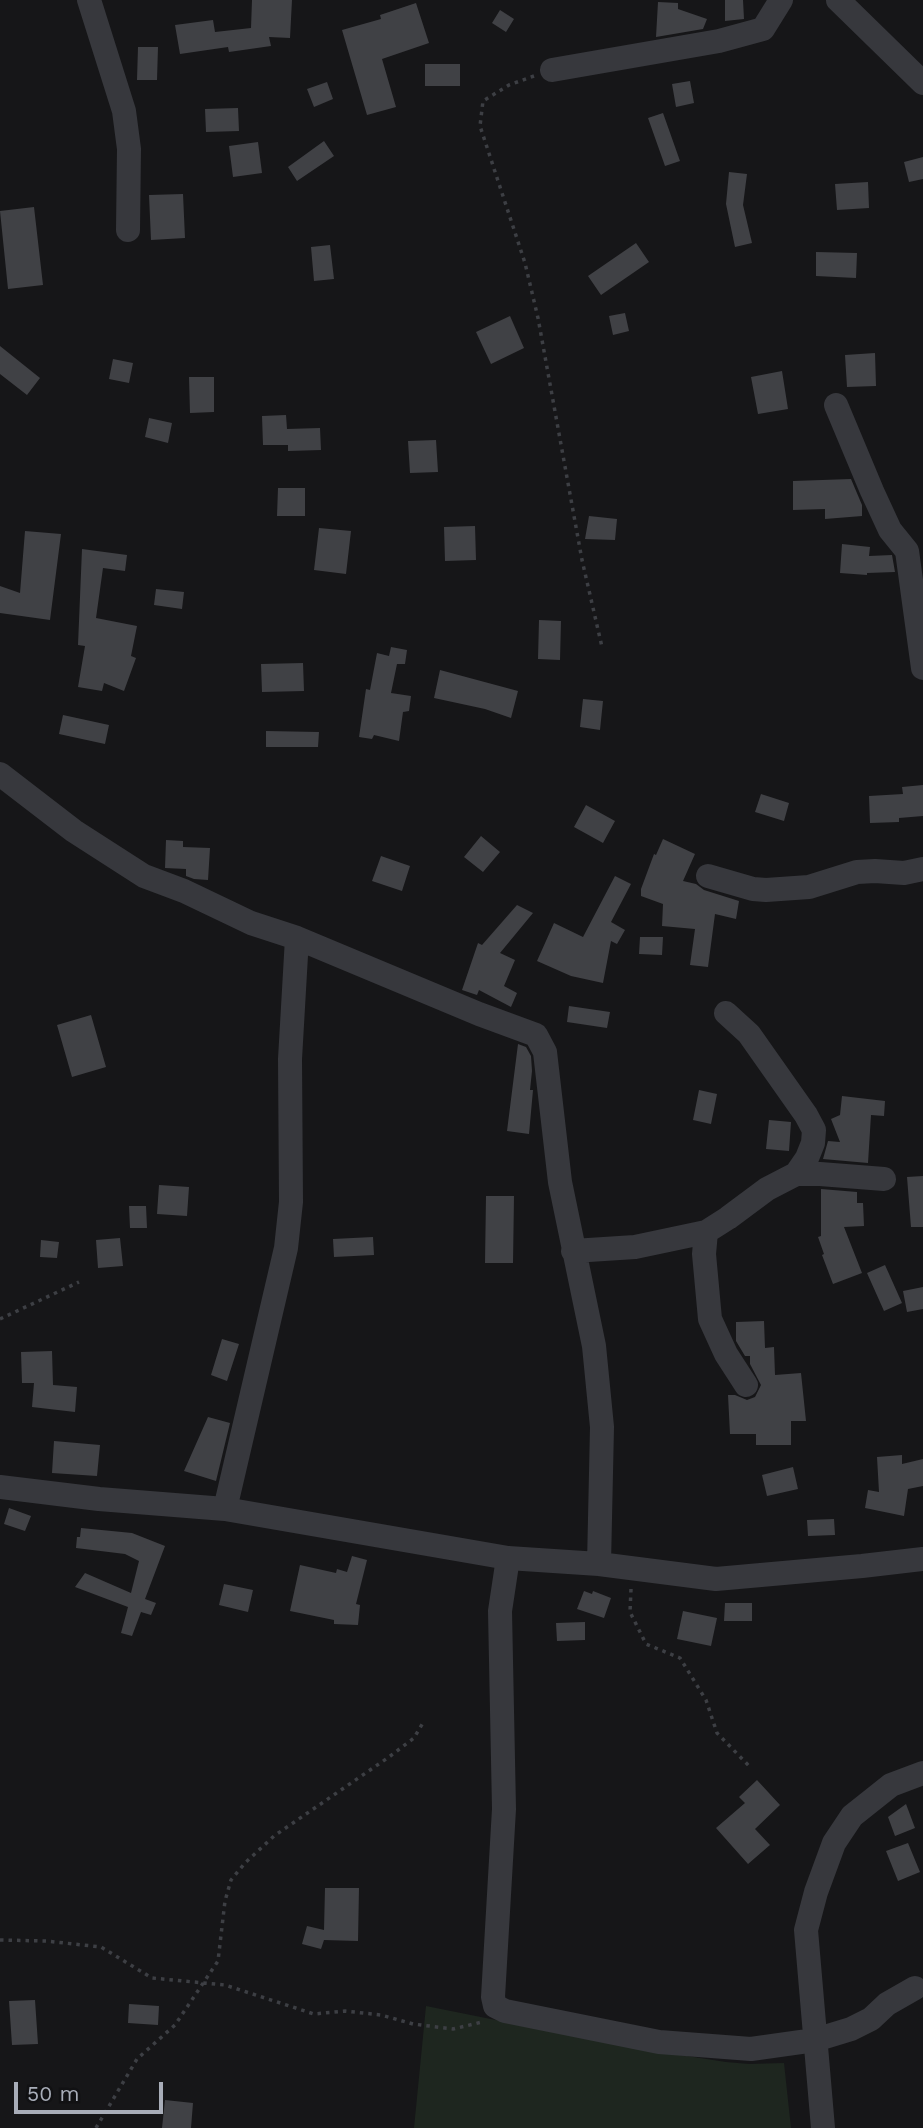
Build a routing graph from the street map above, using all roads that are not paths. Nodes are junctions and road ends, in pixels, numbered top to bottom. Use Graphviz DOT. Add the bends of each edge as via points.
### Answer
graph roads {
  1 [pos="89,0"];
  2 [pos="780,0"];
  3 [pos="838,0"];
  4 [pos="552,70"];
  5 [pos="923,83"];
  6 [pos="128,230"];
  7 [pos="836,405"];
  8 [pos="915,546"];
  9 [pos="923,668"];
  10 [pos="0,774"];
  11 [pos="923,869"];
  12 [pos="708,876"];
  13 [pos="297,938"];
  14 [pos="726,1013"];
  15 [pos="796,1174"];
  16 [pos="884,1179"];
  17 [pos="706,1232"];
  18 [pos="573,1251"];
  19 [pos="746,1385"];
  20 [pos="0,1487"];
  21 [pos="225,1509"];
  22 [pos="508,1558"];
  23 [pos="923,1559"];
  24 [pos="599,1564"];
  25 [pos="923,1773"];
  26 [pos="915,1988"];
  27 [pos="815,2040"];
  28 [pos="823,2128"];
  1 -- 6 [label="street" via="124,111 129,149"];
  2 -- 4 [label="street" via="763,29"];
  3 -- 5 [label="street"];
  7 -- 8 [label="street" via="890,530"];
  8 -- 9 [label="street"];
  10 -- 13 [label="street" via="74,831 144,876"];
  11 -- 12 [label="street" via="857,872 809,887 766,890"];
  13 -- 18 [label="street" via="536,1035 545,1052"];
  13 -- 21 [label="street" via="286,1248"];
  14 -- 15 [label="street" via="749,1034 814,1130 810,1151"];
  15 -- 16 [label="street"];
  15 -- 17 [label="street"];
  17 -- 18 [label="street" via="635,1247"];
  17 -- 19 [label="street" via="710,1319"];
  18 -- 24 [label="street" via="594,1346 602,1427"];
  20 -- 21 [label="street"];
  21 -- 22 [label="street"];
  22 -- 24 [label="street"];
  22 -- 27 [label="street" via="500,1611 504,1809 495,2006 659,2042 751,2049"];
  23 -- 24 [label="street" via="716,1579"];
  25 -- 27 [label="street" via="891,1785 852,1816 834,1843 806,1930"];
  26 -- 27 [label="street" via="861,2024"];
  27 -- 28 [label="street"];
}
